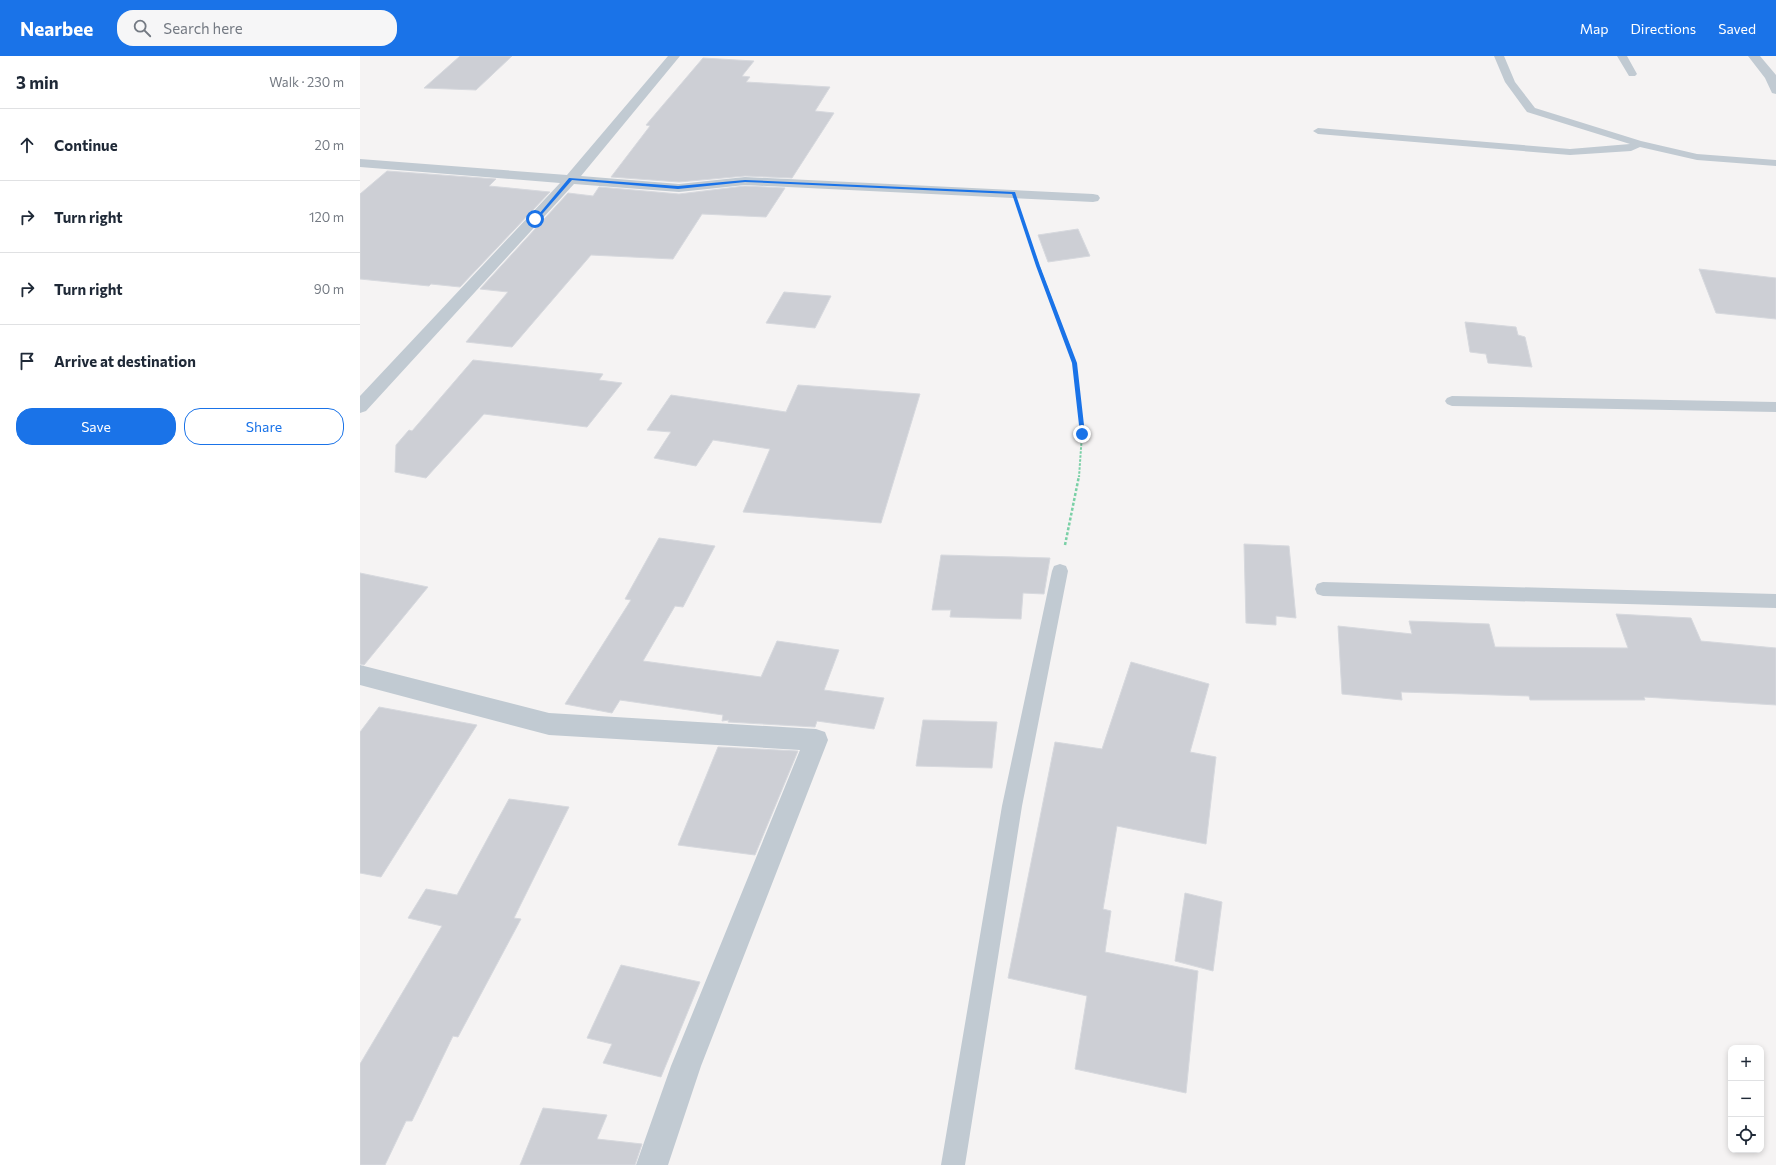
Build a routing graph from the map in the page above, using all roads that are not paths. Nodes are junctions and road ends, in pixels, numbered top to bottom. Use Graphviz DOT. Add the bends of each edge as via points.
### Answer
graph roads {
  1 [pos="674,56"];
  2 [pos="1499,56"];
  3 [pos="1622,56"];
  4 [pos="1754,56"];
  5 [pos="1632,74"];
  6 [pos="1776,90"];
  7 [pos="1318,132"];
  8 [pos="1638,143"];
  9 [pos="360,163"];
  10 [pos="1776,163"];
  11 [pos="571,179"];
  12 [pos="1093,198"];
  13 [pos="1452,401"];
  14 [pos="360,407"];
  15 [pos="1776,407"];
  16 [pos="1060,571"];
  17 [pos="1323,589"];
  18 [pos="1776,601"];
  19 [pos="360,675"];
  20 [pos="652,1165"];
  21 [pos="953,1165"];
  1 -- 11 [label="street"];
  2 -- 8 [label="lane" via="1510,82 1531,110"];
  3 -- 5 [label="lane"];
  4 -- 6 [label="street" via="1771,76"];
  7 -- 8 [label="lane" via="1570,152 1632,148"];
  8 -- 10 [label="lane" via="1697,157"];
  9 -- 11 [label="street"];
  11 -- 12 [label="street" via="678,188 745,181"];
  11 -- 14 [label="street"];
  13 -- 15 [label="lane"];
  16 -- 21 [label="lane" via="1012,806"];
  17 -- 18 [label="lane"];
  19 -- 20 [label="street" via="549,724 816,740 686,1066"];
}
